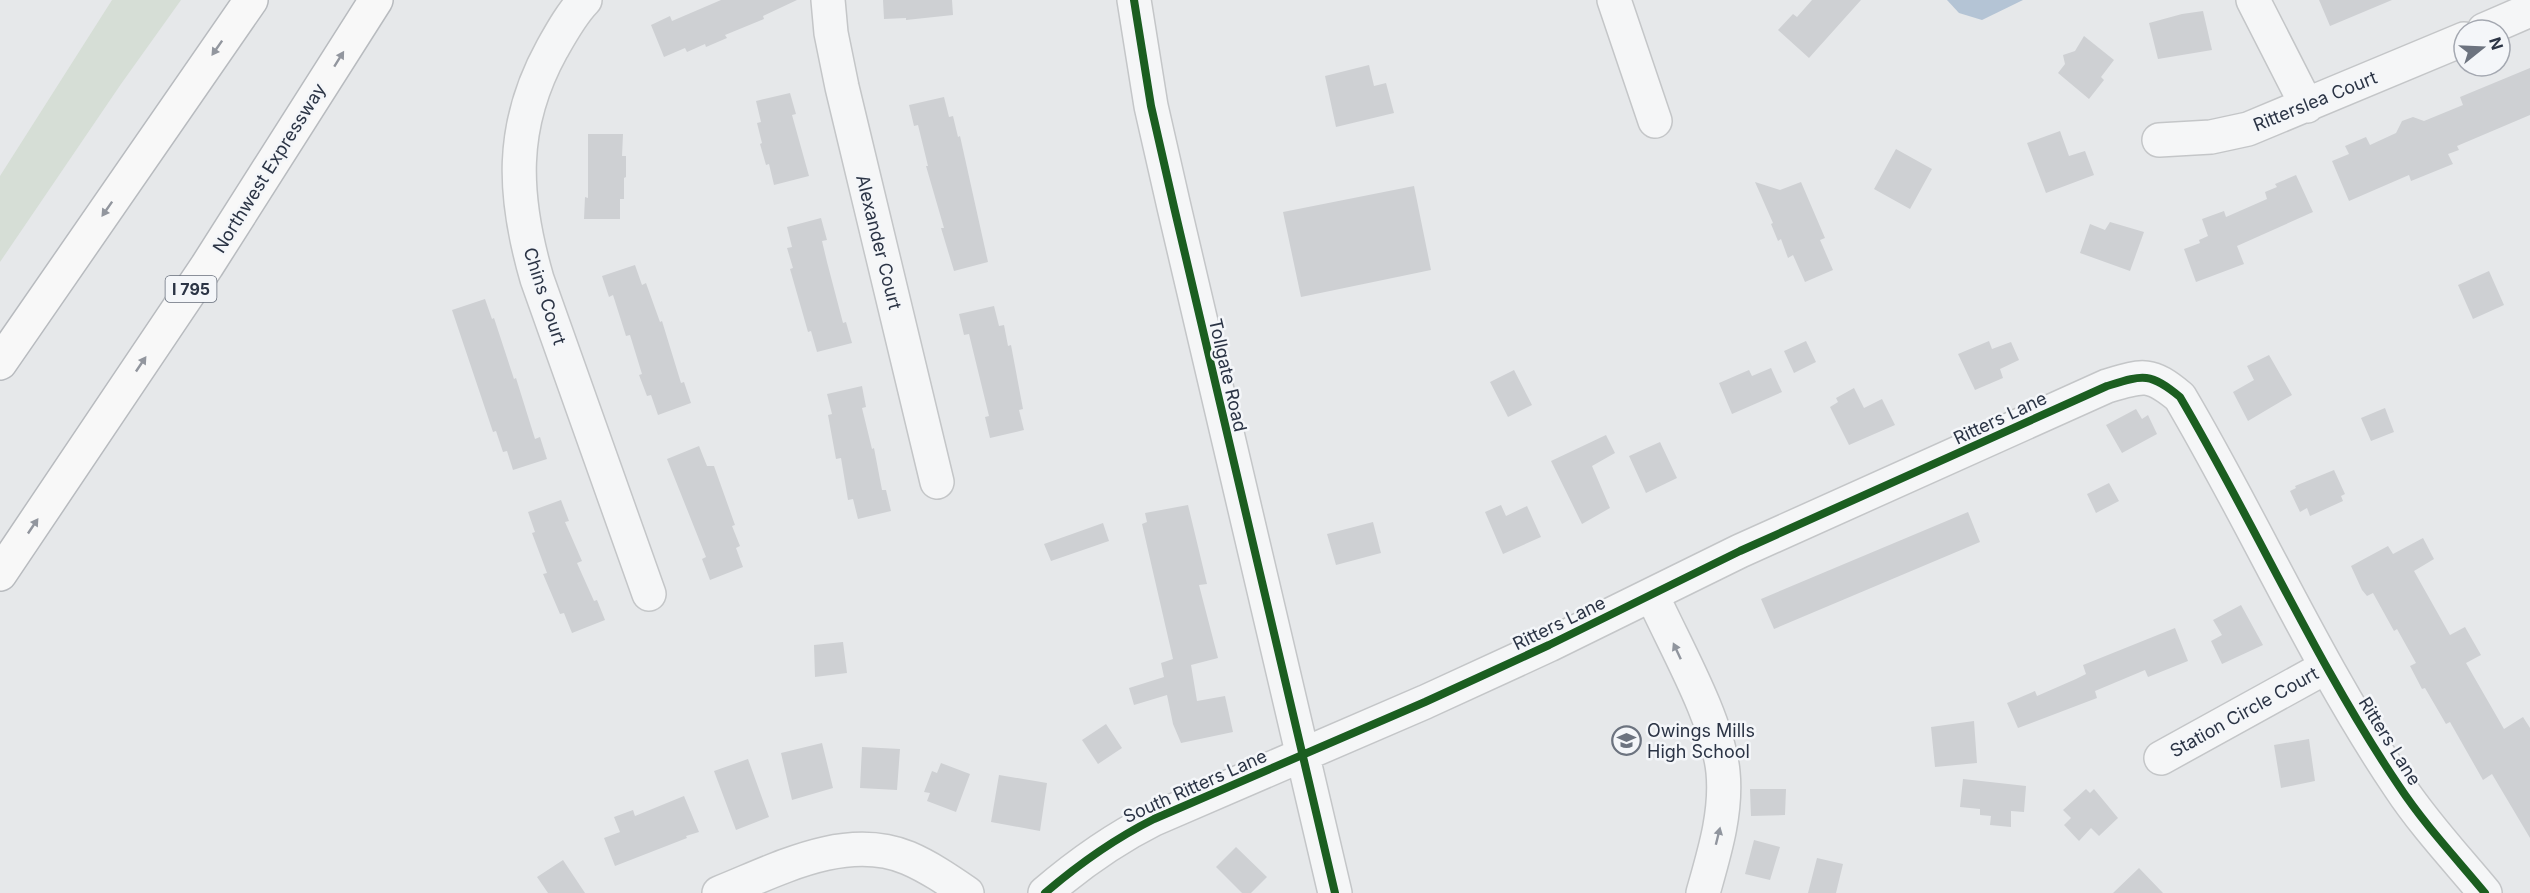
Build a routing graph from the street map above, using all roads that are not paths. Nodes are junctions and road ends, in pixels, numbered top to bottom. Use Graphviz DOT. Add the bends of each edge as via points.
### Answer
graph roads {
  1 [pos="251,0"];
  2 [pos="376,0"];
  3 [pos="585,0"];
  4 [pos="828,0"];
  5 [pos="1134,0"];
  6 [pos="1614,0"];
  7 [pos="2253,0"];
  8 [pos="2530,10"];
  9 [pos="2512,18"];
  10 [pos="2452,44"];
  11 [pos="2307,106"];
  12 [pos="1654,121"];
  13 [pos="2159,140"];
  14 [pos="0,363"];
  15 [pos="937,482"];
  16 [pos="0,574"];
  17 [pos="649,594"];
  18 [pos="1652,595"];
  19 [pos="2326,666"];
  20 [pos="1303,754"];
  21 [pos="2161,758"];
  22 [pos="1706,892"];
  23 [pos="719,893"];
  24 [pos="967,893"];
  25 [pos="1045,893"];
  26 [pos="1335,893"];
  27 [pos="2485,893"];
  1 -- 14 [label="highway, one-way"];
  16 -- 2 [label="highway, Northwest Expressway / I 795, one-way" via="207,266"];
  3 -- 17 [label="street, Chins Court" via="539,72 525,112 519,192 537,279"];
  4 -- 15 [label="street, Alexander Court" via="842,87"];
  5 -- 20 [label="street, Tollgate Road" via="1151,106"];
  6 -- 12 [label="street"];
  7 -- 11 [label="street"];
  8 -- 9 [label="street"];
  10 -- 11 [label="street, Ritterslea Court"];
  11 -- 13 [label="street, Ritterslea Court" via="2248,129 2211,137"];
  18 -- 19 [label="street, Ritters Lane" via="1740,551 2107,386 2150,377 2180,397"];
  18 -- 20 [label="street, Ritters Lane"];
  22 -- 18 [label="street, one-way" via="1720,826 1723,772 1702,705"];
  19 -- 21 [label="street, Station Circle Court"];
  19 -- 27 [label="street, Ritters Lane" via="2400,788"];
  20 -- 25 [label="street, South Ritters Lane" via="1116,838"];
  20 -- 26 [label="street, Tollgate Road"];
  23 -- 24 [label="street" via="806,859 854,849 906,857"];
}
